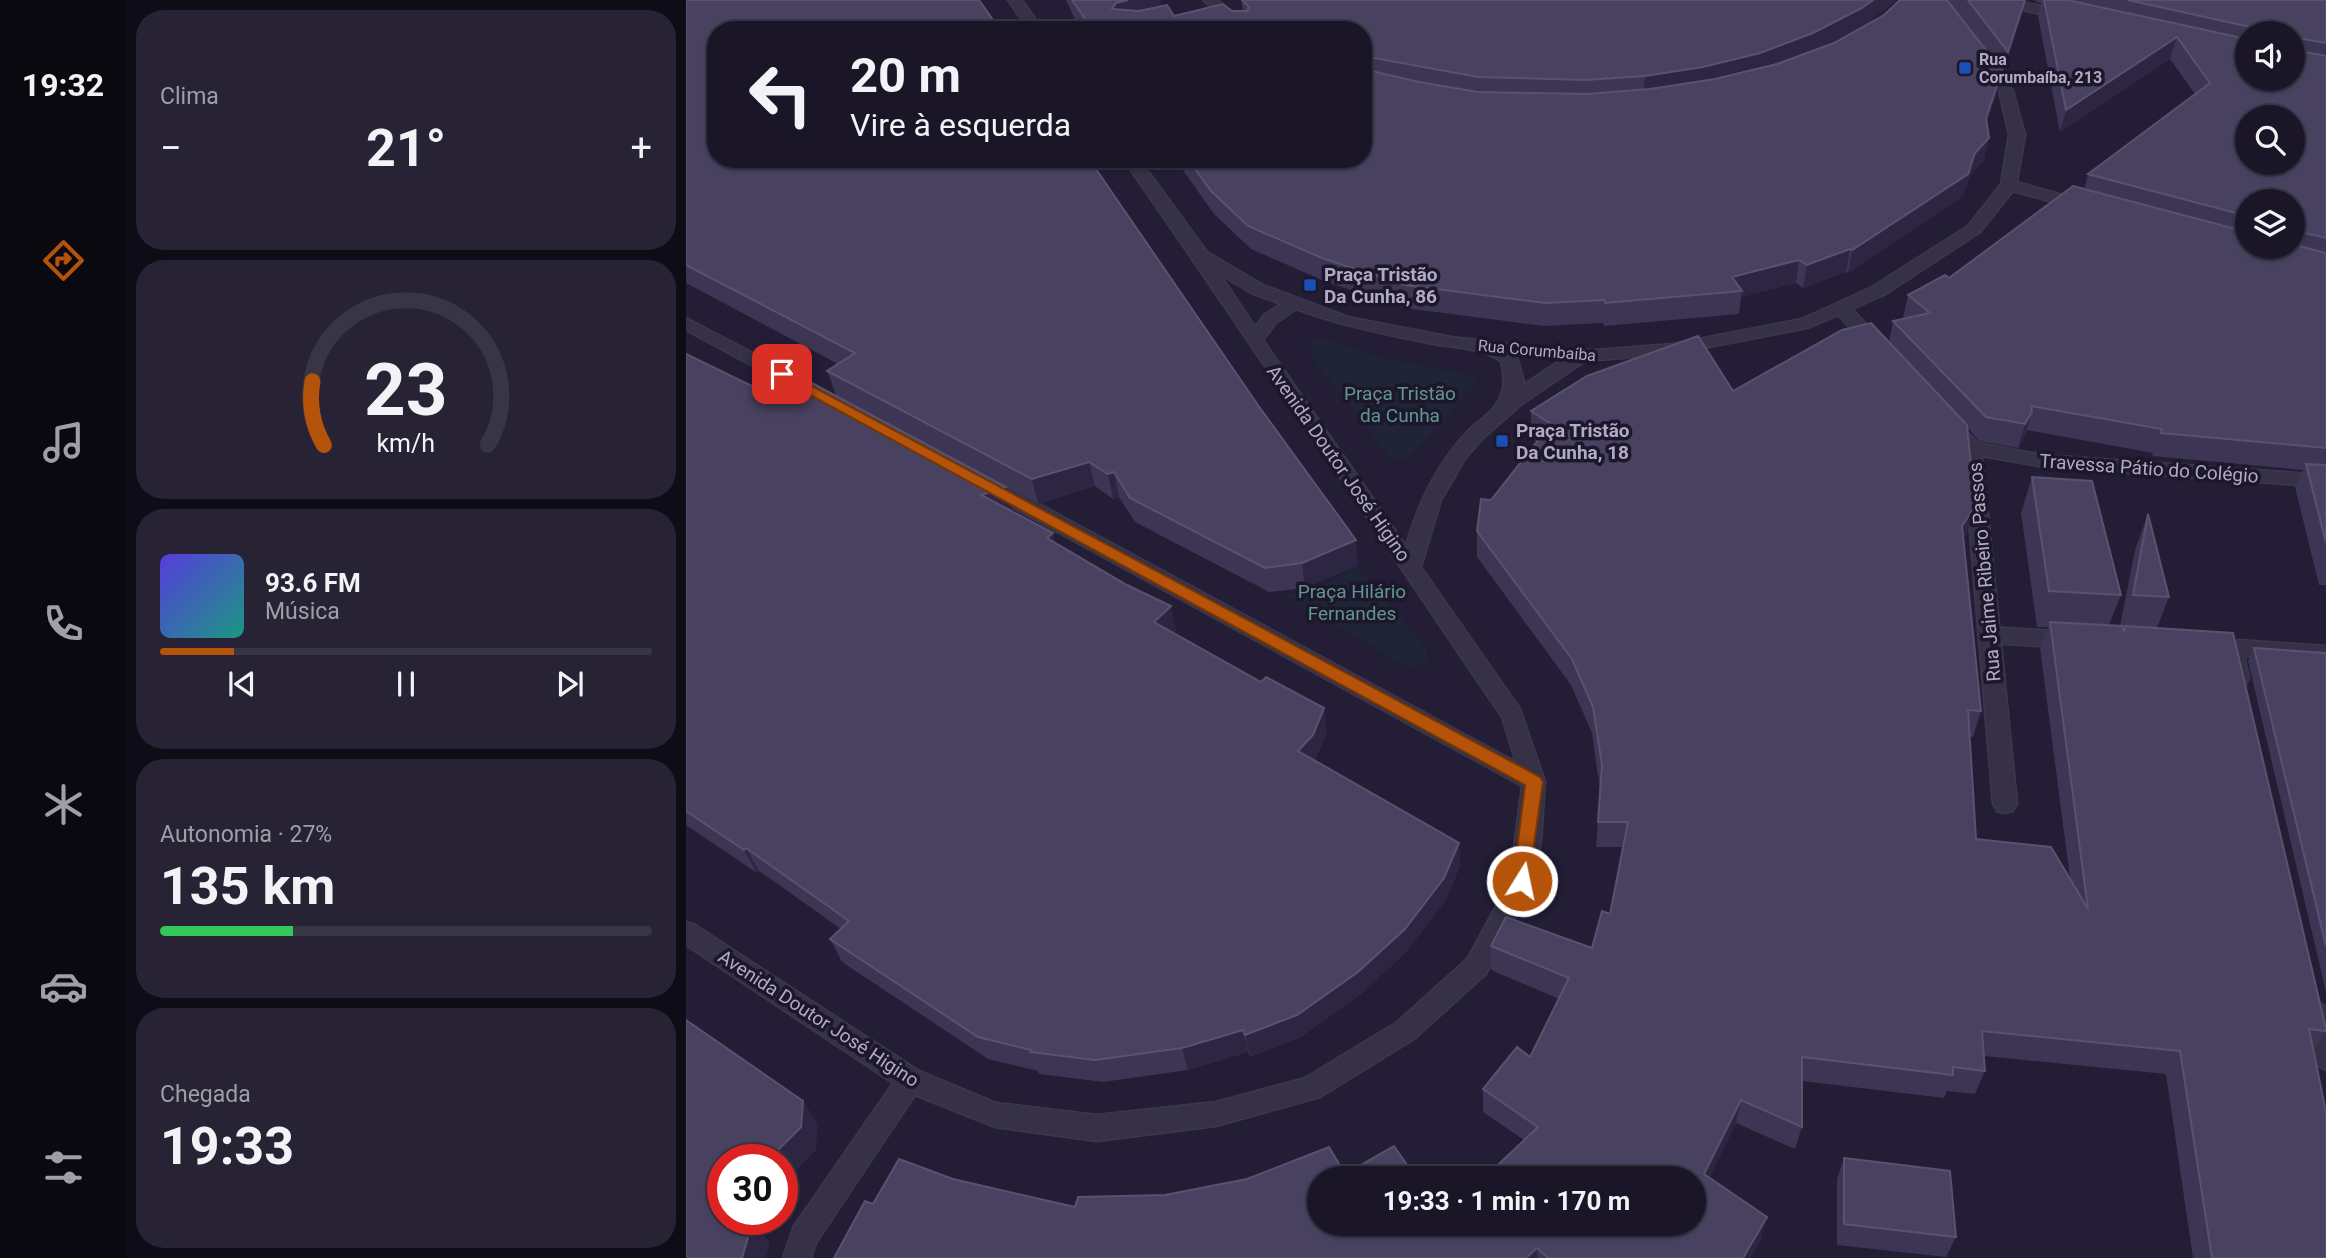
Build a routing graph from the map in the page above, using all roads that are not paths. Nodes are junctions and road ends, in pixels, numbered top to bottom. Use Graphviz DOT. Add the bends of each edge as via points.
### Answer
graph roads {
  1 [pos="1015,0"];
  2 [pos="1996,0"];
  3 [pos="1211,6"];
  4 [pos="2075,18"];
  5 [pos="1030,21"];
  6 [pos="1231,21"];
  7 [pos="1971,46"];
  8 [pos="1137,168"];
  9 [pos="2009,185"];
  10 [pos="2099,211"];
  11 [pos="1200,255"];
  12 [pos="1296,302"];
  13 [pos="1841,308"];
  14 [pos="686,323"];
  15 [pos="1254,340"];
  16 [pos="1489,346"];
  17 [pos="1582,355"];
  18 [pos="1888,358"];
  19 [pos="844,408"];
  20 [pos="1935,408"];
  21 [pos="1502,410"];
  22 [pos="1972,448"];
  23 [pos="966,474"];
  24 [pos="2326,481"];
  25 [pos="1410,567"];
  26 [pos="1989,635"];
  27 [pos="2100,641"];
  28 [pos="2211,647"];
  29 [pos="2239,648"];
  30 [pos="2326,654"];
  31 [pos="2244,701"];
  32 [pos="1534,782"];
  33 [pos="2005,804"];
  34 [pos="686,932"];
  35 [pos="2311,992"];
  36 [pos="2326,1058"];
  37 [pos="910,1080"];
  38 [pos="797,1258"];
  1 -- 5 [label="street"];
  2 -- 4 [label="street"];
  3 -- 6 [label="street"];
  7 -- 9 [label="street, Rua Corumbaíba" via="2006,91 2017,135"];
  8 -- 11 [label="street, Avenida Doutor José Higino"];
  9 -- 10 [label="street"];
  9 -- 13 [label="street, Rua Corumbaíba" via="1974,229 1878,291"];
  11 -- 12 [label="street, Rua Corumbaíba" via="1258,289"];
  11 -- 15 [label="street, Avenida Doutor José Higino"];
  12 -- 15 [label="street" via="1270,319"];
  12 -- 16 [label="street, Rua Corumbaíba" via="1344,321"];
  13 -- 17 [label="street, Rua Corumbaíba" via="1807,323 1673,349"];
  13 -- 18 [label="street"];
  14 -- 19 [label="street"];
  15 -- 25 [label="street, Avenida Doutor José Higino"];
  16 -- 17 [label="street, Rua Corumbaíba"];
  16 -- 21 [label="street" via="1509,358 1515,381"];
  17 -- 21 [label="street"];
  20 -- 22 [label="street, Rua Jaime Ribeiro Passos"];
  21 -- 25 [label="street" via="1459,453 1434,493"];
  22 -- 24 [label="street, Travessa Pátio do Colégio" via="2044,461"];
  22 -- 26 [label="street, Rua Jaime Ribeiro Passos"];
  23 -- 32 [label="street"];
  25 -- 32 [label="street, Avenida Doutor José Higino" via="1512,715"];
  26 -- 27 [label="street"];
  26 -- 33 [label="street, Rua Jaime Ribeiro Passos"];
  28 -- 29 [label="street"];
  29 -- 30 [label="street"];
  29 -- 31 [label="street" via="2234,661"];
  32 -- 37 [label="street, Avenida Doutor José Higino" via="1522,881 1477,966 1405,1031 1311,1088 1216,1114 1097,1128 995,1115"];
  34 -- 37 [label="street, Avenida Doutor José Higino"];
  35 -- 36 [label="street"];
  37 -- 38 [label="street" via="804,1236"];
}
